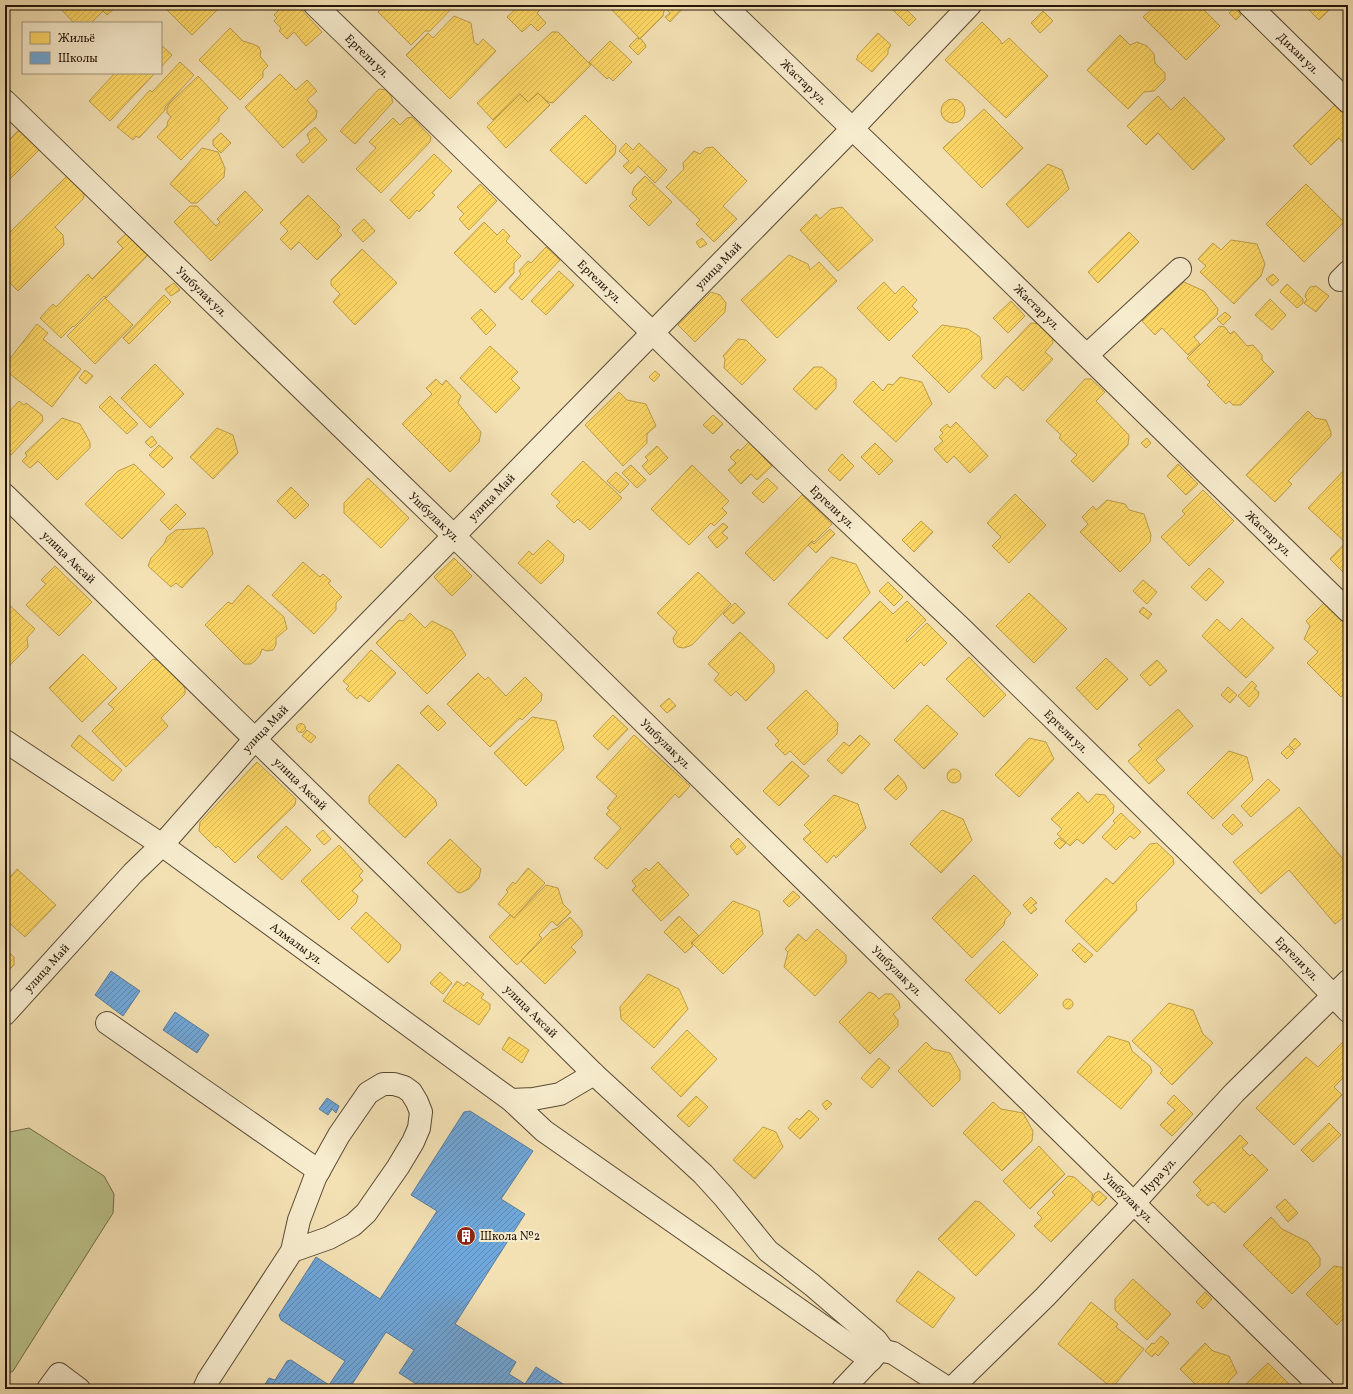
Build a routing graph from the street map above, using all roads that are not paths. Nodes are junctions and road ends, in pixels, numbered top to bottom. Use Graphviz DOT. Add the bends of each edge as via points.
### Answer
graph roads {
  1 [pos="315,5"];
  2 [pos="724,5"];
  3 [pos="970,5"];
  4 [pos="1249,5"];
  5 [pos="5,101"];
  6 [pos="1348,102"];
  7 [pos="853,128"];
  8 [pos="1180,269"];
  9 [pos="653,334"];
  10 [pos="1087,355"];
  11 [pos="5,495"];
  12 [pos="454,536"];
  13 [pos="1348,611"];
  14 [pos="255,739"];
  15 [pos="5,741"];
  16 [pos="162,845"];
  17 [pos="1348,981"];
  18 [pos="1333,996"];
  19 [pos="1348,1011"];
  20 [pos="5,1014"];
  21 [pos="107,1023"];
  22 [pos="594,1074"];
  23 [pos="511,1100"];
  24 [pos="319,1171"];
  25 [pos="1133,1204"];
  26 [pos="292,1251"];
  27 [pos="877,1356"];
  28 [pos="48,1389"];
  29 [pos="79,1389"];
  30 [pos="204,1389"];
  31 [pos="843,1389"];
  32 [pos="950,1389"];
  33 [pos="1323,1389"];
  1 -- 9 [label="street, Ергели ул."];
  2 -- 7 [label="street, Жастар ул."];
  3 -- 7 [label="street, улица Май"];
  4 -- 6 [label="street, Дихан ул."];
  5 -- 12 [label="street, Ушбулак ул."];
  7 -- 9 [label="street, улица Май"];
  7 -- 10 [label="street, Жастар ул."];
  8 -- 10 [label="street"];
  9 -- 12 [label="street, улица Май"];
  9 -- 18 [label="street, Ергели ул." via="974,640"];
  10 -- 13 [label="street, Жастар ул."];
  11 -- 14 [label="street, улица Аксай"];
  12 -- 14 [label="street, улица Май"];
  12 -- 25 [label="street, Ушбулак ул."];
  14 -- 16 [label="street, улица Май"];
  14 -- 22 [label="street, улица Аксай"];
  15 -- 16 [label="street, Алмалы ул."];
  16 -- 20 [label="street, улица Май" via="133,873"];
  16 -- 23 [label="street, Алмалы ул."];
  17 -- 18 [label="street, Нура ул."];
  18 -- 19 [label="street, Ергели ул."];
  18 -- 25 [label="street, Нура ул." via="1234,1093"];
  21 -- 24 [label="street"];
  22 -- 23 [label="street" via="560,1094"];
  22 -- 27 [label="street, улица Аксай" via="703,1174 768,1251 876,1340"];
  23 -- 27 [label="street, Алмалы ул." via="544,1131"];
  24 -- 26 [label="street" via="299,1220"];
  24 -- 26 [label="street" via="339,1135 368,1093 383,1084 394,1084 411,1092 421,1112 419,1128 398,1167 366,1213 353,1225 329,1238"];
  25 -- 32 [label="street, Нура ул." via="1044,1297"];
  25 -- 33 [label="street, Ушбулак ул."];
  26 -- 30 [label="street"];
  27 -- 31 [label="street"];
  27 -- 32 [label="street" via="893,1353"];
  28 -- 29 [label="street" via="58,1374"];
}
